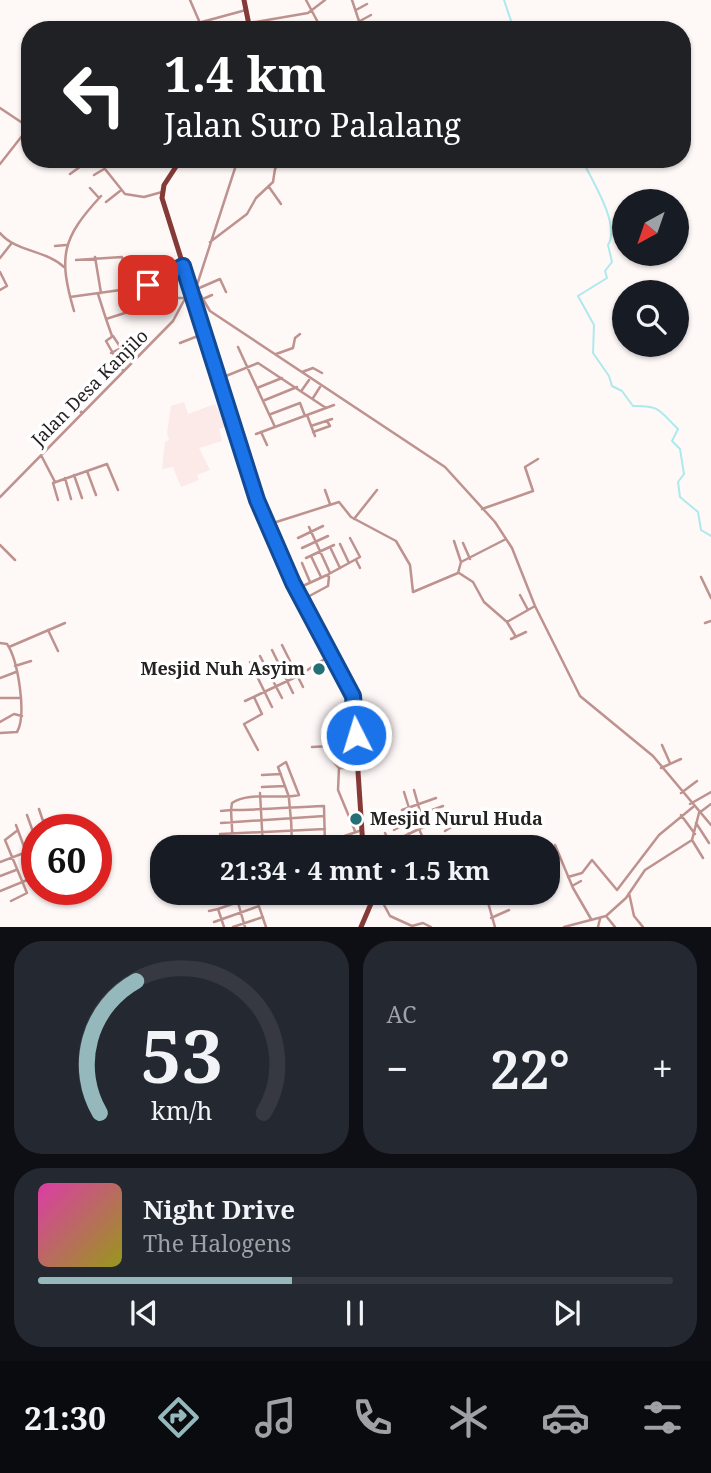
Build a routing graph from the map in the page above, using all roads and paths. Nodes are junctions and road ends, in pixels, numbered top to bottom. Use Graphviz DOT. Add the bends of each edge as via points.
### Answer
graph roads {
  1 [pos="190,0"];
  2 [pos="244,0"];
  3 [pos="306,0"];
  4 [pos="325,0"];
  5 [pos="352,0"];
  6 [pos="367,4"];
  7 [pos="356,9"];
  8 [pos="246,10"];
  9 [pos="313,11"];
  10 [pos="371,15"];
  11 [pos="200,21"];
  12 [pos="205,21"];
  13 [pos="248,21"];
  14 [pos="270,21"];
  15 [pos="318,21"];
  16 [pos="360,21"];
  17 [pos="0,108"];
  18 [pos="21,122"];
  19 [pos="21,137"];
  20 [pos="0,164"];
  21 [pos="78,168"];
  22 [pos="176,168"];
  23 [pos="235,168"];
  24 [pos="276,168"];
  25 [pos="104,169"];
  26 [pos="70,174"];
  27 [pos="94,175"];
  28 [pos="269,187"];
  29 [pos="90,188"];
  30 [pos="120,191"];
  31 [pos="162,192"];
  32 [pos="106,202"];
  33 [pos="281,204"];
  34 [pos="0,233"];
  35 [pos="210,242"];
  36 [pos="11,244"];
  37 [pos="66,245"];
  38 [pos="55,246"];
  39 [pos="95,257"];
  40 [pos="0,258"];
  41 [pos="76,260"];
  42 [pos="183,266"];
  43 [pos="64,267"];
  44 [pos="218,271"];
  45 [pos="0,272"];
  46 [pos="220,279"];
  47 [pos="132,289"];
  48 [pos="197,289"];
  49 [pos="0,290"];
  50 [pos="123,290"];
  51 [pos="226,292"];
  52 [pos="100,293"];
  53 [pos="190,294"];
  54 [pos="200,294"];
  55 [pos="212,295"];
  56 [pos="70,298"];
  57 [pos="184,298"];
  58 [pos="202,299"];
  59 [pos="130,310"];
  60 [pos="74,311"];
  61 [pos="106,319"];
  62 [pos="203,334"];
  63 [pos="300,334"];
  64 [pos="113,337"];
  65 [pos="180,343"];
  66 [pos="238,347"];
  67 [pos="111,353"];
  68 [pos="275,355"];
  69 [pos="248,367"];
  70 [pos="123,371"];
  71 [pos="302,372"];
  72 [pos="322,373"];
  73 [pos="282,378"];
  74 [pos="218,379"];
  75 [pos="309,380"];
  76 [pos="297,387"];
  77 [pos="320,387"];
  78 [pos="257,388"];
  79 [pos="302,390"];
  80 [pos="313,398"];
  81 [pos="264,401"];
  82 [pos="334,405"];
  83 [pos="77,408"];
  84 [pos="326,408"];
  85 [pos="82,413"];
  86 [pos="270,414"];
  87 [pos="306,416"];
  88 [pos="332,419"];
  89 [pos="327,421"];
  90 [pos="311,426"];
  91 [pos="330,426"];
  92 [pos="275,427"];
  93 [pos="261,432"];
  94 [pos="333,432"];
  95 [pos="256,434"];
  96 [pos="267,444"];
  97 [pos="41,455"];
  98 [pos="538,459"];
  99 [pos="88,471"];
  100 [pos="74,475"];
  101 [pos="65,478"];
  102 [pos="55,482"];
  103 [pos="118,490"];
  104 [pos="325,490"];
  105 [pos="377,490"];
  106 [pos="96,495"];
  107 [pos="0,498"];
  108 [pos="82,498"];
  109 [pos="71,499"];
  110 [pos="58,500"];
  111 [pos="330,504"];
  112 [pos="482,509"];
  113 [pos="354,519"];
  114 [pos="267,525"];
  115 [pos="323,526"];
  116 [pos="309,527"];
  117 [pos="311,532"];
  118 [pos="328,536"];
  119 [pos="298,538"];
  120 [pos="350,538"];
  121 [pos="506,539"];
  122 [pos="454,541"];
  123 [pos="315,542"];
  124 [pos="463,543"];
  125 [pos="340,544"];
  126 [pos="0,545"];
  127 [pos="302,548"];
  128 [pos="320,552"];
  129 [pos="470,559"];
  130 [pos="15,560"];
  131 [pos="356,560"];
  132 [pos="461,562"];
  133 [pos="302,563"];
  134 [pos="348,564"];
  135 [pos="359,568"];
  136 [pos="338,569"];
  137 [pos="349,571"];
  138 [pos="459,573"];
  139 [pos="328,574"];
  140 [pos="321,577"];
  141 [pos="701,577"];
  142 [pos="340,578"];
  143 [pos="710,581"];
  144 [pos="310,582"];
  145 [pos="704,584"];
  146 [pos="305,585"];
  147 [pos="520,594"];
  148 [pos="711,598"];
  149 [pos="302,600"];
  150 [pos="535,606"];
  151 [pos="528,610"];
  152 [pos="711,621"];
  153 [pos="507,622"];
  154 [pos="705,622"];
  155 [pos="65,623"];
  156 [pos="48,630"];
  157 [pos="526,632"];
  158 [pos="516,637"];
  159 [pos="511,639"];
  160 [pos="0,643"];
  161 [pos="282,645"];
  162 [pos="9,647"];
  163 [pos="272,650"];
  164 [pos="58,651"];
  165 [pos="332,654"];
  166 [pos="260,656"];
  167 [pos="32,661"];
  168 [pos="250,662"];
  169 [pos="15,666"];
  170 [pos="16,673"];
  171 [pos="298,676"];
  172 [pos="0,678"];
  173 [pos="287,681"];
  174 [pos="276,686"];
  175 [pos="303,687"];
  176 [pos="265,692"];
  177 [pos="293,693"];
  178 [pos="254,697"];
  179 [pos="0,698"];
  180 [pos="20,698"];
  181 [pos="282,698"];
  182 [pos="245,701"];
  183 [pos="272,707"];
  184 [pos="23,716"];
  185 [pos="0,722"];
  186 [pos="0,733"];
  187 [pos="662,745"];
  188 [pos="312,747"];
  189 [pos="258,750"];
  190 [pos="681,759"];
  191 [pos="670,763"];
  192 [pos="339,768"];
  193 [pos="356,768"];
  194 [pos="661,768"];
  195 [pos="281,774"];
  196 [pos="262,775"];
  197 [pos="697,781"];
  198 [pos="285,786"];
  199 [pos="262,787"];
  200 [pos="414,790"];
  201 [pos="404,792"];
  202 [pos="711,792"];
  203 [pos="260,793"];
  204 [pos="681,793"];
  205 [pos="289,797"];
  206 [pos="260,798"];
  207 [pos="436,798"];
  208 [pos="711,804"];
  209 [pos="417,805"];
  210 [pos="692,805"];
  211 [pos="443,806"];
  212 [pos="39,808"];
  213 [pos="290,808"];
  214 [pos="409,808"];
  215 [pos="231,810"];
  216 [pos="261,810"];
  217 [pos="402,810"];
  218 [pos="221,811"];
  219 [pos="699,813"];
  220 [pos="41,814"];
  221 [pos="421,815"];
  222 [pos="324,816"];
  223 [pos="681,816"];
  224 [pos="413,817"];
  225 [pos="291,819"];
  226 [pos="261,821"];
  227 [pos="221,822"];
  228 [pos="231,822"];
  229 [pos="696,823"];
  230 [pos="405,824"];
  231 [pos="16,825"];
  232 [pos="711,825"];
  233 [pos="325,829"];
  234 [pos="419,829"];
  235 [pos="359,830"];
  236 [pos="394,830"];
  237 [pos="18,831"];
  238 [pos="292,831"];
  239 [pos="445,831"];
  240 [pos="262,832"];
  241 [pos="220,834"];
  242 [pos="232,834"];
  243 [pos="409,834"];
  244 [pos="695,834"];
  245 [pos="292,835"];
  246 [pos="325,835"];
  247 [pos="346,835"];
  248 [pos="360,835"];
  249 [pos="422,835"];
  250 [pos="21,840"];
  251 [pos="692,840"];
  252 [pos="709,843"];
  253 [pos="21,854"];
  254 [pos="13,857"];
  255 [pos="560,857"];
  256 [pos="703,858"];
  257 [pos="0,860"];
  258 [pos="18,869"];
  259 [pos="0,876"];
  260 [pos="568,877"];
  261 [pos="21,879"];
  262 [pos="580,881"];
  263 [pos="21,882"];
  264 [pos="572,886"];
  265 [pos="0,891"];
  266 [pos="629,893"];
  267 [pos="21,896"];
  268 [pos="10,901"];
  269 [pos="230,905"];
  270 [pos="237,905"];
  271 [pos="371,905"];
  272 [pos="383,905"];
  273 [pos="488,905"];
  274 [pos="259,906"];
  275 [pos="218,909"];
  276 [pos="509,910"];
  277 [pos="209,911"];
  278 [pos="240,913"];
  279 [pos="606,916"];
  280 [pos="263,917"];
  281 [pos="491,918"];
  282 [pos="221,919"];
  283 [pos="591,919"];
  284 [pos="600,919"];
  285 [pos="214,922"];
  286 [pos="244,925"];
  287 [pos="224,927"];
  288 [pos="233,927"];
  289 [pos="266,927"];
  290 [pos="361,927"];
  291 [pos="431,927"];
  292 [pos="495,927"];
  293 [pos="564,927"];
  294 [pos="598,927"];
  295 [pos="615,927"];
  296 [pos="643,927"];
  1 -- 11 [label="street"];
  2 -- 8 [label="main road"];
  3 -- 9 [label="street"];
  4 -- 9 [label="street"];
  5 -- 7 [label="street"];
  6 -- 7 [label="street"];
  7 -- 16 [label="street"];
  8 -- 12 [label="street"];
  8 -- 13 [label="main road"];
  9 -- 14 [label="street"];
  9 -- 15 [label="street"];
  10 -- 16 [label="street"];
  17 -- 18 [label="street"];
  19 -- 20 [label="street"];
  21 -- 26 [label="street"];
  22 -- 31 [label="main road"];
  23 -- 35 [label="street"];
  24 -- 28 [label="street"];
  25 -- 27 [label="street"];
  25 -- 30 [label="street"];
  28 -- 33 [label="street"];
  28 -- 35 [label="street" via="247,214"];
  29 -- 37 [label="street" via="100,197 72,229"];
  30 -- 31 [label="street" via="145,197"];
  30 -- 32 [label="street"];
  31 -- 42 [label="main road"];
  34 -- 36 [label="street"];
  35 -- 48 [label="street"];
  36 -- 40 [label="street"];
  36 -- 43 [label="street" via="37,251"];
  37 -- 38 [label="street"];
  37 -- 43 [label="street"];
  39 -- 41 [label="street"];
  39 -- 47 [label="street" via="122,257"];
  39 -- 52 [label="street"];
  42 -- 47 [label="street"];
  42 -- 53 [label="main road"];
  43 -- 56 [label="street"];
  44 -- 46 [label="street"];
  45 -- 49 [label="street" via="7,286"];
  46 -- 48 [label="street"];
  46 -- 51 [label="street"];
  47 -- 50 [label="street"];
  48 -- 54 [label="street"];
  50 -- 52 [label="street"];
  50 -- 59 [label="street"];
  52 -- 56 [label="street"];
  52 -- 61 [label="street"];
  53 -- 54 [label="street"];
  53 -- 57 [label="street, Jalan Desa Kanjilo"];
  53 -- 62 [label="main road"];
  54 -- 58 [label="street"];
  55 -- 58 [label="street"];
  56 -- 60 [label="street"];
  57 -- 59 [label="street"];
  57 -- 70 [label="street, Jalan Desa Kanjilo" via="173,321"];
  58 -- 68 [label="street" via="210,311"];
  59 -- 61 [label="street"];
  61 -- 64 [label="street"];
  62 -- 65 [label="street"];
  62 -- 74 [label="main road"];
  63 -- 68 [label="street" via="293,348"];
  64 -- 67 [label="street" via="106,341"];
  64 -- 67 [label="street" via="121,348"];
  66 -- 69 [label="street"];
  67 -- 70 [label="street"];
  68 -- 71 [label="street"];
  69 -- 73 [label="street" via="257,363"];
  69 -- 74 [label="street"];
  69 -- 78 [label="street"];
  70 -- 85 [label="street, Jalan Desa Kanjilo"];
  71 -- 72 [label="street" via="313,368"];
  71 -- 112 [label="street" via="443,465"];
  73 -- 76 [label="street"];
  73 -- 78 [label="street"];
  74 -- 114 [label="main road"];
  75 -- 79 [label="street"];
  76 -- 79 [label="street"];
  76 -- 81 [label="street"];
  77 -- 80 [label="street"];
  78 -- 81 [label="street"];
  79 -- 80 [label="street"];
  80 -- 84 [label="street"];
  81 -- 86 [label="street"];
  82 -- 84 [label="street"];
  83 -- 85 [label="street"];
  84 -- 87 [label="street"];
  85 -- 97 [label="street, Jalan Desa Kanjilo"];
  86 -- 87 [label="street" via="300,403"];
  86 -- 92 [label="street"];
  87 -- 90 [label="street"];
  87 -- 92 [label="street"];
  88 -- 89 [label="street"];
  89 -- 90 [label="street"];
  89 -- 91 [label="street"];
  90 -- 91 [label="street" via="314,434"];
  91 -- 94 [label="street"];
  92 -- 93 [label="street"];
  93 -- 95 [label="street"];
  93 -- 96 [label="street"];
  97 -- 102 [label="street"];
  97 -- 107 [label="street, Jalan Desa Kanjilo"];
  98 -- 112 [label="street" via="525,467 533,491"];
  99 -- 100 [label="street"];
  99 -- 103 [label="street" via="109,465"];
  99 -- 106 [label="street"];
  100 -- 101 [label="street"];
  100 -- 108 [label="street"];
  101 -- 102 [label="street"];
  101 -- 109 [label="street"];
  102 -- 110 [label="street"];
  104 -- 111 [label="street"];
  105 -- 113 [label="street"];
  111 -- 113 [label="street" via="339,502"];
  111 -- 114 [label="street"];
  112 -- 121 [label="street"];
  113 -- 138 [label="street" via="394,540 409,563 413,592"];
  114 -- 149 [label="main road"];
  115 -- 117 [label="street"];
  116 -- 117 [label="street"];
  117 -- 119 [label="street"];
  117 -- 123 [label="street"];
  118 -- 123 [label="street"];
  120 -- 131 [label="street" via="360,557"];
  121 -- 129 [label="street"];
  121 -- 150 [label="street"];
  122 -- 132 [label="street"];
  123 -- 127 [label="street"];
  123 -- 128 [label="street"];
  124 -- 129 [label="street"];
  125 -- 134 [label="street"];
  126 -- 130 [label="street"];
  128 -- 136 [label="street" via="332,546"];
  128 -- 139 [label="street"];
  128 -- 140 [label="street" via="309,557"];
  129 -- 132 [label="street"];
  131 -- 134 [label="street"];
  131 -- 135 [label="street"];
  132 -- 138 [label="street"];
  133 -- 144 [label="street"];
  134 -- 136 [label="street"];
  134 -- 137 [label="street"];
  136 -- 139 [label="street"];
  136 -- 142 [label="street"];
  138 -- 153 [label="street" via="473,582 484,602"];
  139 -- 140 [label="street"];
  139 -- 149 [label="street" via="329,585"];
  140 -- 144 [label="street"];
  141 -- 145 [label="street"];
  143 -- 145 [label="street"];
  144 -- 146 [label="street"];
  145 -- 148 [label="street"];
  147 -- 151 [label="street"];
  149 -- 165 [label="main road"];
  150 -- 151 [label="street"];
  150 -- 194 [label="street" via="583,699 653,756"];
  151 -- 153 [label="street"];
  152 -- 154 [label="street"];
  153 -- 158 [label="street"];
  155 -- 156 [label="street"];
  156 -- 162 [label="street"];
  156 -- 164 [label="street"];
  157 -- 158 [label="street"];
  158 -- 159 [label="street"];
  160 -- 162 [label="street"];
  161 -- 171 [label="street"];
  162 -- 169 [label="street"];
  163 -- 173 [label="street"];
  165 -- 171 [label="street"];
  165 -- 193 [label="main road" via="353,696 359,751"];
  166 -- 174 [label="street"];
  167 -- 169 [label="street"];
  168 -- 176 [label="street"];
  169 -- 170 [label="street"];
  170 -- 172 [label="street"];
  170 -- 180 [label="street"];
  171 -- 173 [label="street"];
  171 -- 175 [label="street"];
  173 -- 174 [label="street"];
  173 -- 177 [label="street"];
  174 -- 176 [label="street"];
  174 -- 181 [label="street"];
  176 -- 178 [label="street"];
  176 -- 183 [label="street"];
  178 -- 182 [label="street"];
  178 -- 189 [label="street" via="262,714 244,724"];
  179 -- 180 [label="street"];
  180 -- 184 [label="street"];
  184 -- 185 [label="street" via="14,714"];
  184 -- 186 [label="street" via="18,732"];
  187 -- 191 [label="street"];
  188 -- 192 [label="street" via="330,746"];
  190 -- 191 [label="street"];
  191 -- 194 [label="street"];
  192 -- 193 [label="street"];
  192 -- 235 [label="street" via="338,790"];
  193 -- 235 [label="main road"];
  194 -- 204 [label="street"];
  195 -- 196 [label="street"];
  195 -- 198 [label="street"];
  195 -- 205 [label="street" via="279,766 288,762 300,794"];
  197 -- 204 [label="street"];
  198 -- 199 [label="street"];
  198 -- 205 [label="street"];
  200 -- 209 [label="street"];
  201 -- 214 [label="street"];
  202 -- 210 [label="street"];
  203 -- 206 [label="street"];
  204 -- 210 [label="street"];
  205 -- 206 [label="street"];
  205 -- 213 [label="street"];
  206 -- 215 [label="street" via="234,801"];
  206 -- 216 [label="street"];
  207 -- 209 [label="street"];
  208 -- 219 [label="street"];
  209 -- 214 [label="street"];
  209 -- 221 [label="street"];
  210 -- 219 [label="street"];
  210 -- 223 [label="street"];
  211 -- 221 [label="street"];
  212 -- 220 [label="street"];
  213 -- 216 [label="street"];
  213 -- 222 [label="street" via="324,806"];
  213 -- 225 [label="street"];
  214 -- 217 [label="street"];
  215 -- 216 [label="street"];
  215 -- 218 [label="street"];
  215 -- 228 [label="street"];
  216 -- 226 [label="street"];
  219 -- 229 [label="street"];
  219 -- 232 [label="street"];
  221 -- 224 [label="street"];
  222 -- 225 [label="street"];
  222 -- 233 [label="street"];
  223 -- 244 [label="street"];
  223 -- 260 [label="street" via="641,855 617,890 592,860 582,873"];
  224 -- 230 [label="street" via="403,821"];
  224 -- 234 [label="street"];
  225 -- 226 [label="street"];
  225 -- 238 [label="street"];
  226 -- 228 [label="street"];
  226 -- 240 [label="street"];
  227 -- 228 [label="street"];
  228 -- 242 [label="street"];
  229 -- 244 [label="street"];
  229 -- 252 [label="street"];
  230 -- 236 [label="street"];
  230 -- 243 [label="street"];
  231 -- 237 [label="street"];
  233 -- 238 [label="street"];
  233 -- 246 [label="street"];
  234 -- 239 [label="street" via="450,818 453,826"];
  234 -- 243 [label="street"];
  234 -- 249 [label="street"];
  235 -- 247 [label="street"];
  235 -- 248 [label="main road"];
  237 -- 250 [label="street"];
  237 -- 254 [label="street" via="5,838"];
  238 -- 240 [label="street"];
  238 -- 245 [label="street"];
  240 -- 242 [label="street"];
  241 -- 242 [label="street"];
  244 -- 251 [label="street"];
  251 -- 256 [label="street"];
  251 -- 266 [label="street" via="645,870"];
  253 -- 254 [label="street"];
  254 -- 257 [label="street"];
  254 -- 258 [label="street"];
  255 -- 260 [label="street"];
  258 -- 259 [label="street"];
  258 -- 261 [label="street"];
  260 -- 264 [label="street"];
  262 -- 264 [label="street"];
  263 -- 265 [label="street"];
  264 -- 283 [label="street"];
  266 -- 279 [label="street"];
  266 -- 296 [label="street" via="634,916"];
  267 -- 268 [label="street"];
  269 -- 275 [label="street"];
  270 -- 278 [label="street"];
  271 -- 290 [label="main road"];
  272 -- 291 [label="street" via="388,915 411,926 424,923"];
  273 -- 281 [label="street"];
  274 -- 278 [label="street"];
  274 -- 280 [label="street"];
  275 -- 277 [label="street"];
  275 -- 282 [label="street"];
  276 -- 281 [label="street"];
  278 -- 282 [label="street"];
  278 -- 286 [label="street"];
  279 -- 284 [label="street"];
  279 -- 295 [label="street"];
  280 -- 286 [label="street"];
  280 -- 289 [label="street"];
  281 -- 292 [label="street"];
  282 -- 285 [label="street"];
  282 -- 287 [label="street"];
  283 -- 284 [label="street"];
  283 -- 293 [label="street"];
  284 -- 294 [label="street"];
  286 -- 288 [label="street"];
}
